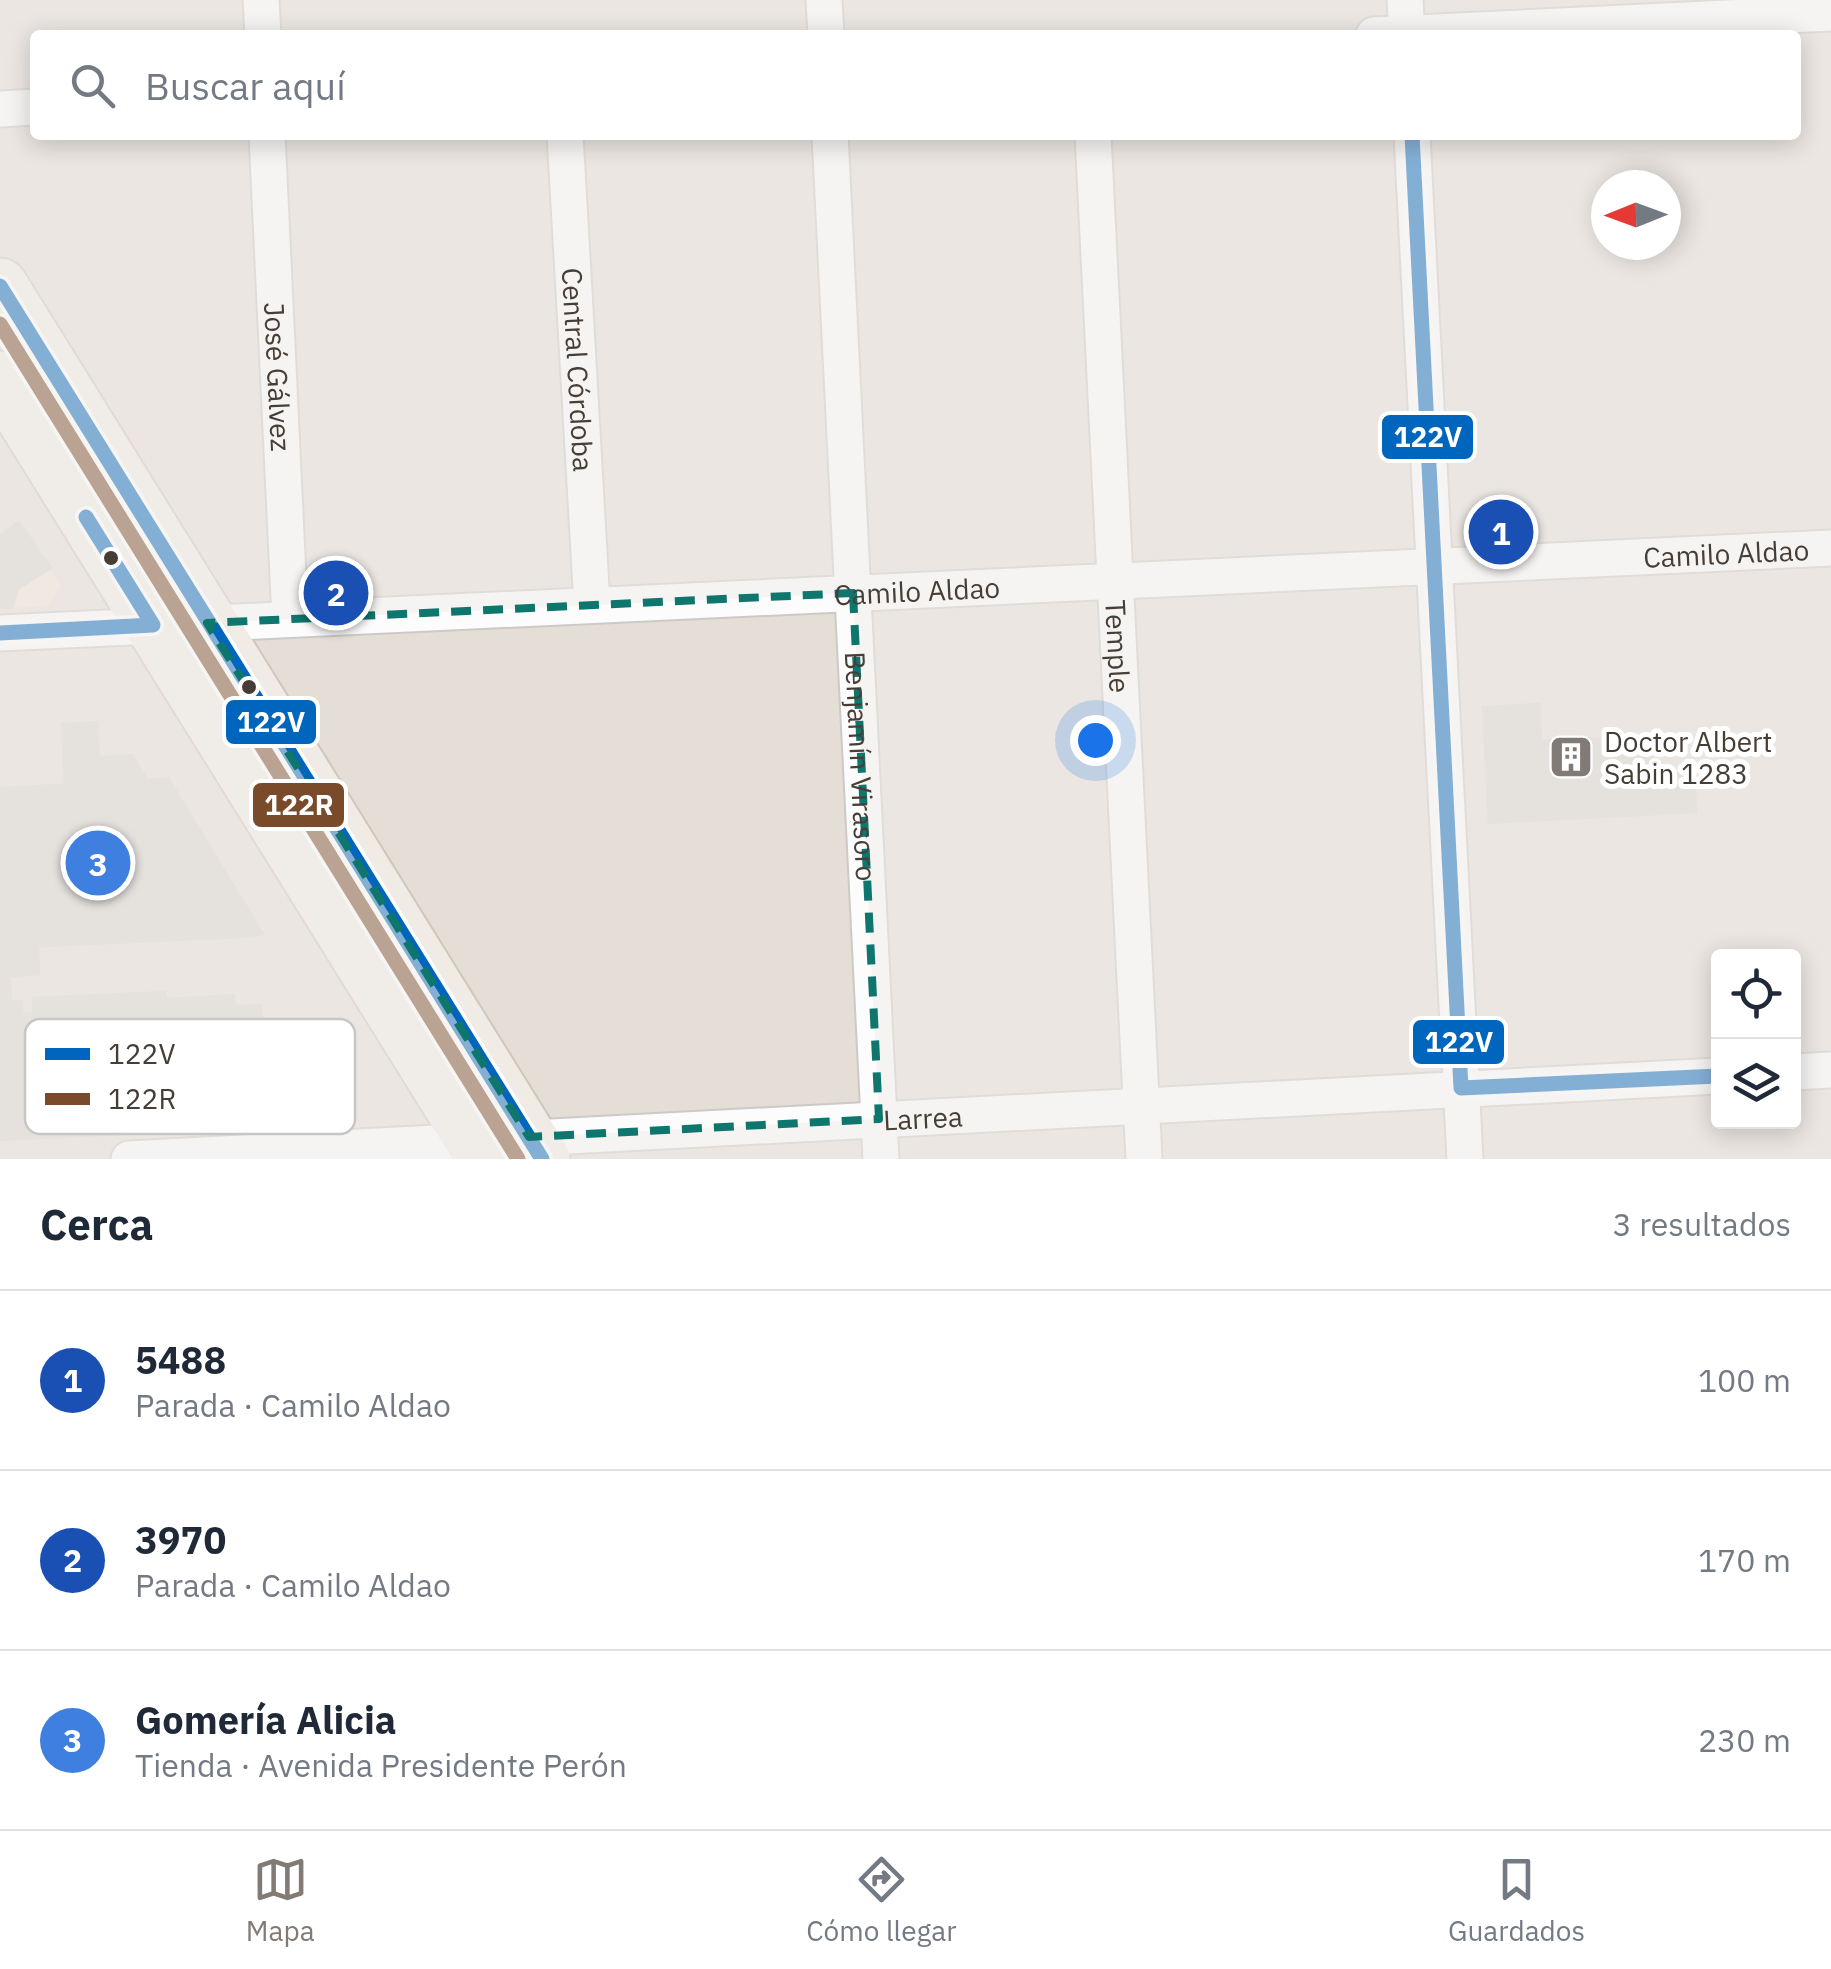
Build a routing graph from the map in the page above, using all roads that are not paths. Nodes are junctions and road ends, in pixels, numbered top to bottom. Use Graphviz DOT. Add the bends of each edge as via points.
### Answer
graph roads {
  1 [pos="261,0"];
  2 [pos="824,0"];
  3 [pos="1831,13"];
  4 [pos="1398,26"];
  5 [pos="263,30"];
  6 [pos="826,30"];
  7 [pos="30,107"];
  8 [pos="0,108"];
  9 [pos="268,140"];
  10 [pos="565,140"];
  11 [pos="830,140"];
  12 [pos="1094,140"];
  13 [pos="1412,140"];
  14 [pos="0,286"];
  15 [pos="0,379"];
  16 [pos="1831,548"];
  17 [pos="1434,566"];
  18 [pos="1115,581"];
  19 [pos="853,593"];
  20 [pos="592,605"];
  21 [pos="290,619"];
  22 [pos="207,623"];
  23 [pos="153,625"];
  24 [pos="0,633"];
  25 [pos="1831,1070"];
  26 [pos="1801,1072"];
  27 [pos="1711,1076"];
  28 [pos="1461,1088"];
  29 [pos="1141,1105"];
  30 [pos="880,1118"];
  31 [pos="507,1149"];
  32 [pos="338,1153"];
  33 [pos="129,1159"];
  34 [pos="882,1159"];
  35 [pos="1144,1159"];
  36 [pos="1465,1159"];
  1 -- 5 [label="street"];
  2 -- 6 [label="street"];
  3 -- 4 [label="street"];
  7 -- 8 [label="street"];
  9 -- 21 [label="street, José Gálvez"];
  10 -- 20 [label="street, Central Córdoba"];
  11 -- 19 [label="street, Benjamín Virasoro"];
  12 -- 18 [label="street, Temple"];
  13 -- 17 [label="street"];
  14 -- 22 [label="main road"];
  15 -- 23 [label="main road"];
  16 -- 17 [label="street, Camilo Aldao"];
  17 -- 18 [label="street, Camilo Aldao"];
  17 -- 28 [label="street"];
  18 -- 19 [label="street, Camilo Aldao"];
  18 -- 29 [label="street, Temple"];
  19 -- 20 [label="street, Camilo Aldao"];
  19 -- 30 [label="street, Benjamín Virasoro"];
  20 -- 21 [label="street, Camilo Aldao"];
  21 -- 22 [label="street, Camilo Aldao"];
  22 -- 23 [label="street, Camilo Aldao"];
  22 -- 31 [label="main road"];
  23 -- 24 [label="street, Camilo Aldao"];
  23 -- 31 [label="main road"];
  25 -- 26 [label="street"];
  27 -- 28 [label="street, Larrea"];
  28 -- 29 [label="street, Larrea"];
  28 -- 36 [label="street"];
  29 -- 30 [label="street, Larrea"];
  29 -- 35 [label="street, Temple"];
  30 -- 31 [label="street, Larrea"];
  30 -- 34 [label="street, Benjamín Virasoro"];
  31 -- 32 [label="street, Larrea"];
  32 -- 33 [label="street, Larrea"];
}
